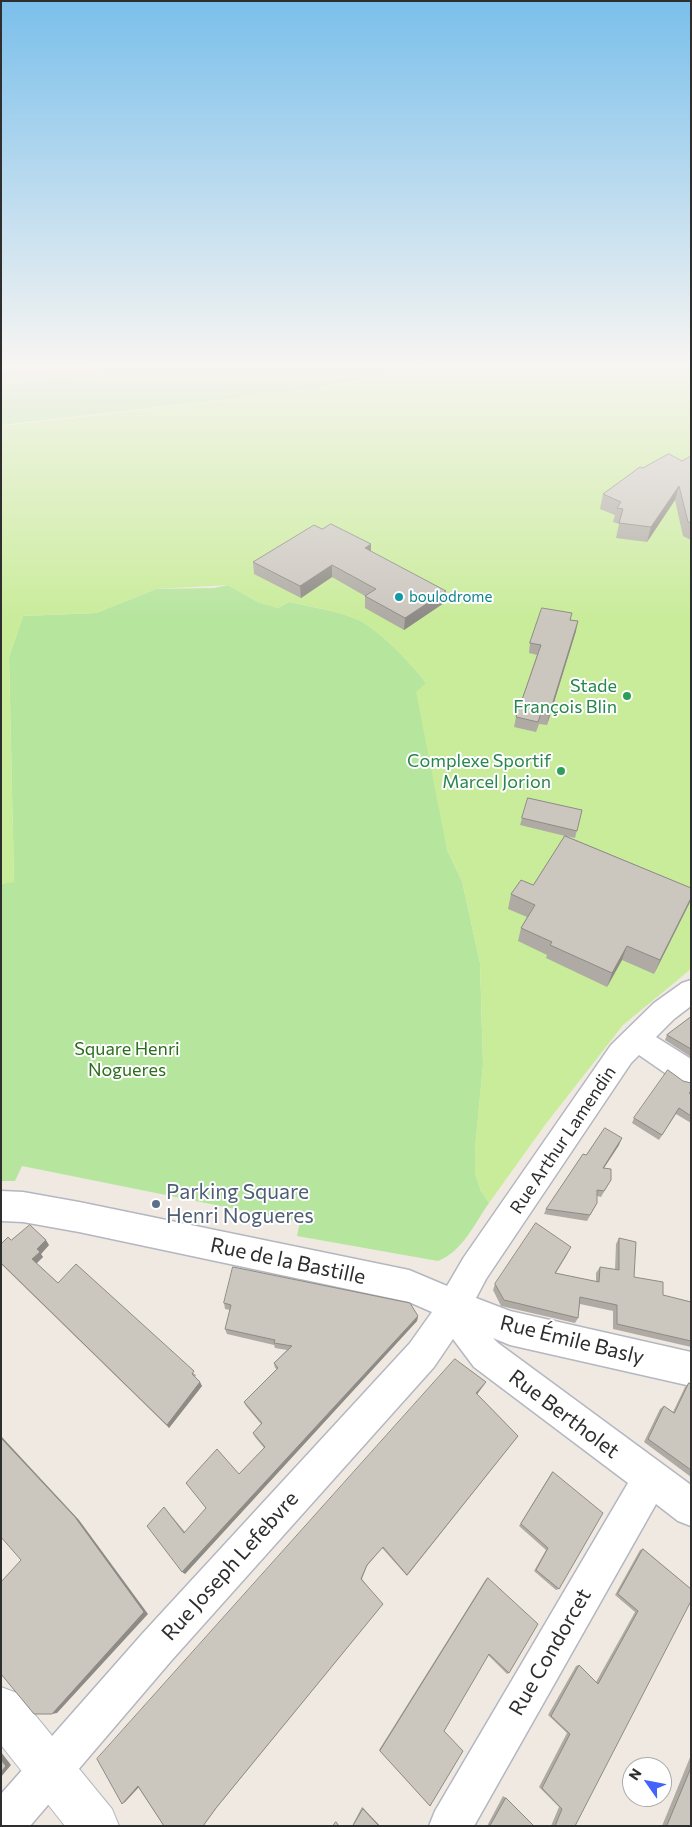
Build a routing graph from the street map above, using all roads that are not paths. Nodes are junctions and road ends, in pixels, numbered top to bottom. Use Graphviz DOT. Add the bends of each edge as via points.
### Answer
graph roads {
  1 [pos="691,991"];
  2 [pos="636,1038"];
  3 [pos="691,1075"];
  4 [pos="1,1206"];
  5 [pos="454,1305"];
  6 [pos="691,1370"];
  7 [pos="651,1478"];
  8 [pos="691,1508"];
  9 [pos="1,1709"];
  10 [pos="48,1770"];
  11 [pos="2,1826"];
  12 [pos="95,1826"];
  13 [pos="450,1826"];
  1 -- 2 [label="street, Rue Arthur Lamendin"];
  2 -- 3 [label="street"];
  2 -- 5 [label="street, Rue Arthur Lamendin" via="475,1268"];
  4 -- 5 [label="street, Rue de la Bastille" via="79,1217 409,1286"];
  5 -- 6 [label="street, Rue Émile Basly" via="510,1328"];
  5 -- 7 [label="street, Rue Bertholet" via="468,1333 486,1355"];
  5 -- 10 [label="street, Rue Joseph Lefebvre" via="422,1355 180,1619"];
  7 -- 8 [label="street, Rue Bertholet"];
  7 -- 13 [label="street, Rue Condorcet"];
  9 -- 10 [label="street"];
  10 -- 11 [label="street, Rue Joseph Lefebvre"];
  10 -- 12 [label="street"];
}
